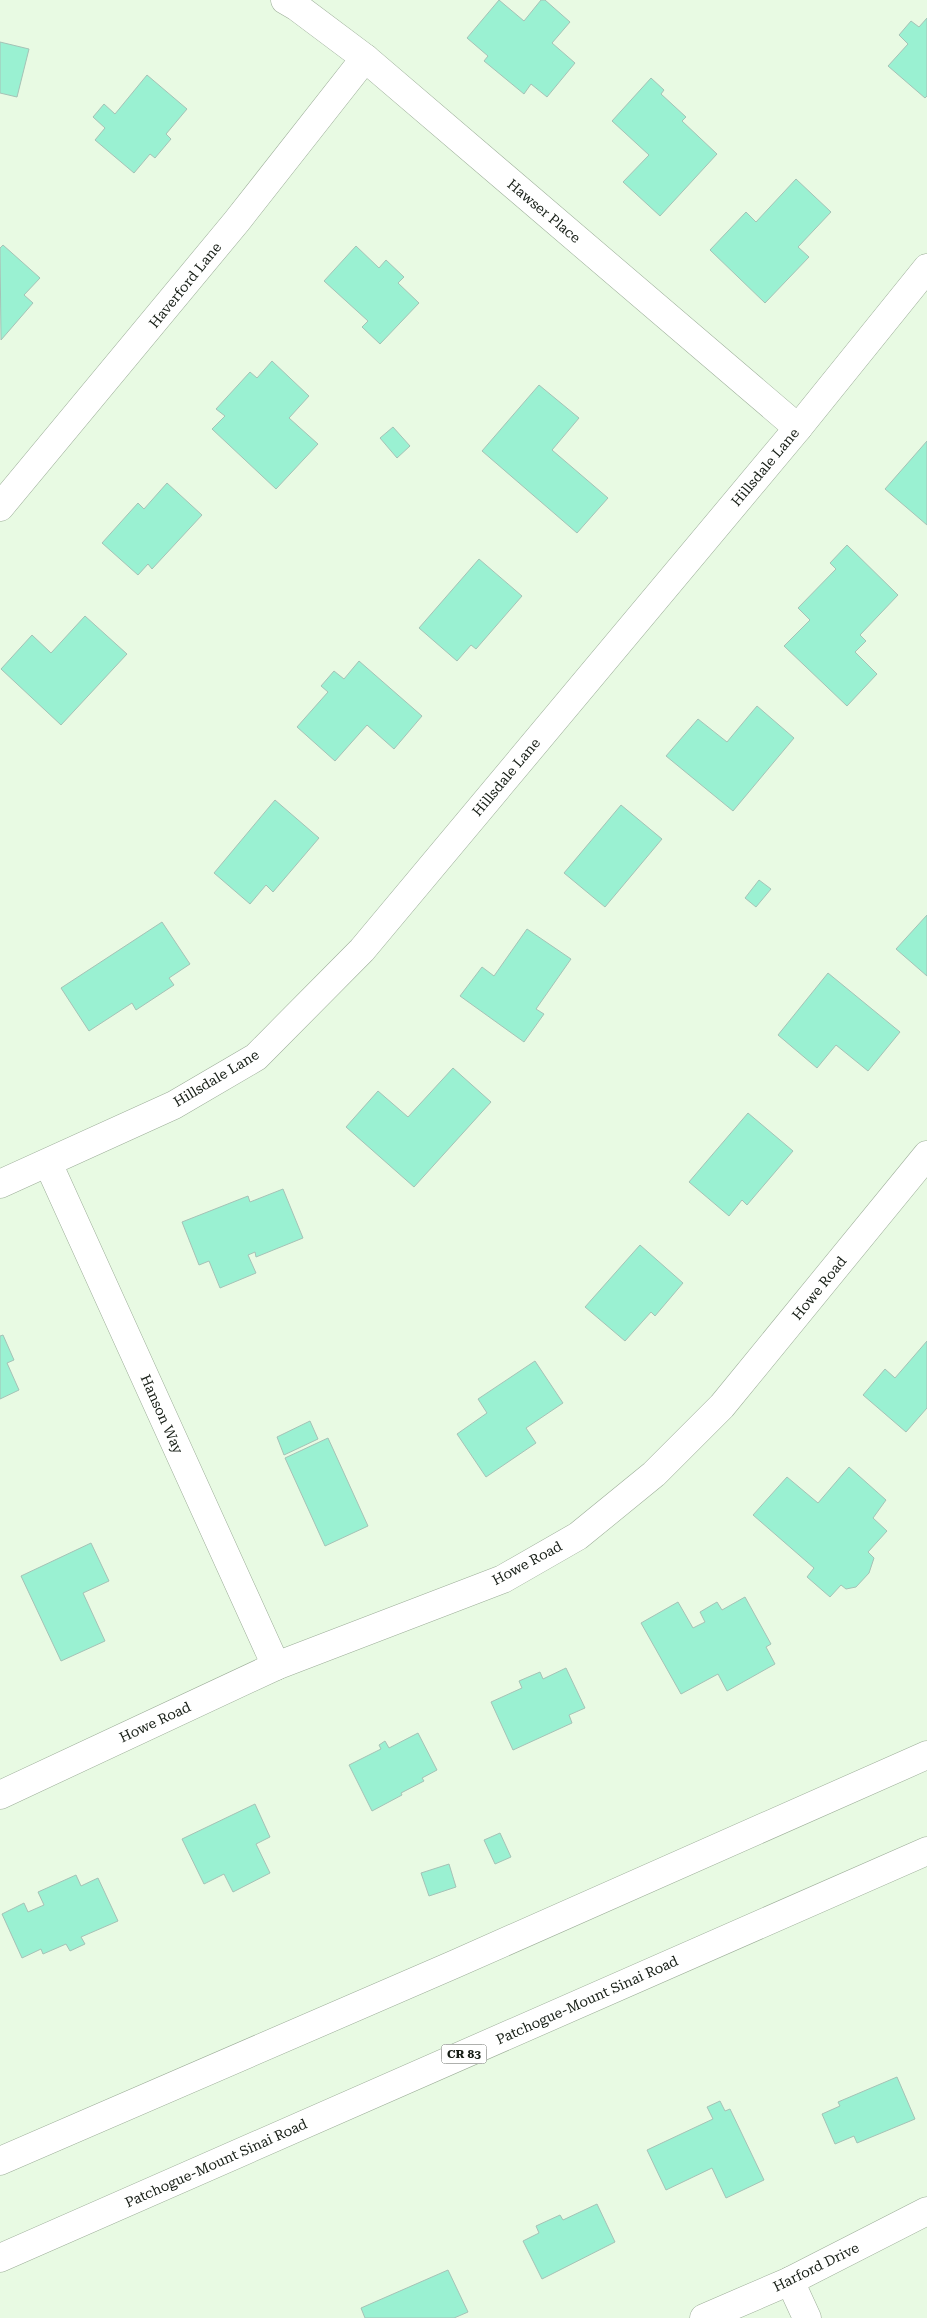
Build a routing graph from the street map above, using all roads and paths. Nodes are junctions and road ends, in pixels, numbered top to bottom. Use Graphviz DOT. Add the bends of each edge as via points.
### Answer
graph roads {
  1 [pos="285,0"];
  2 [pos="366,58"];
  3 [pos="927,268"];
  4 [pos="798,428"];
  5 [pos="0,508"];
  6 [pos="927,1155"];
  7 [pos="48,1163"];
  8 [pos="0,1184"];
  9 [pos="276,1666"];
  10 [pos="927,1755"];
  11 [pos="0,1795"];
  12 [pos="927,1851"];
  13 [pos="0,2161"];
  14 [pos="927,2211"];
  15 [pos="0,2258"];
  16 [pos="790,2281"];
  17 [pos="704,2318"];
  18 [pos="807,2318"];
  1 -- 2 [label="main road, Hawser Place"];
  2 -- 4 [label="main road, Hawser Place"];
  2 -- 5 [label="main road, Haverford Lane" via="231,228"];
  3 -- 4 [label="main road, Hillsdale Lane"];
  4 -- 7 [label="main road, Hillsdale Lane" via="362,950 256,1057 174,1105"];
  6 -- 9 [label="main road, Howe Road" via="722,1406 654,1474 578,1536 503,1579"];
  7 -- 8 [label="main road, Hillsdale Lane"];
  7 -- 9 [label="main road, Hanson Way"];
  9 -- 11 [label="main road, Howe Road"];
  10 -- 13 [label="main road"];
  12 -- 15 [label="main road, Patchogue-Mount Sinai Road / CR 83"];
  14 -- 16 [label="main road, Harford Drive"];
  16 -- 17 [label="main road, Harford Drive"];
  16 -- 18 [label="main road"];
}
